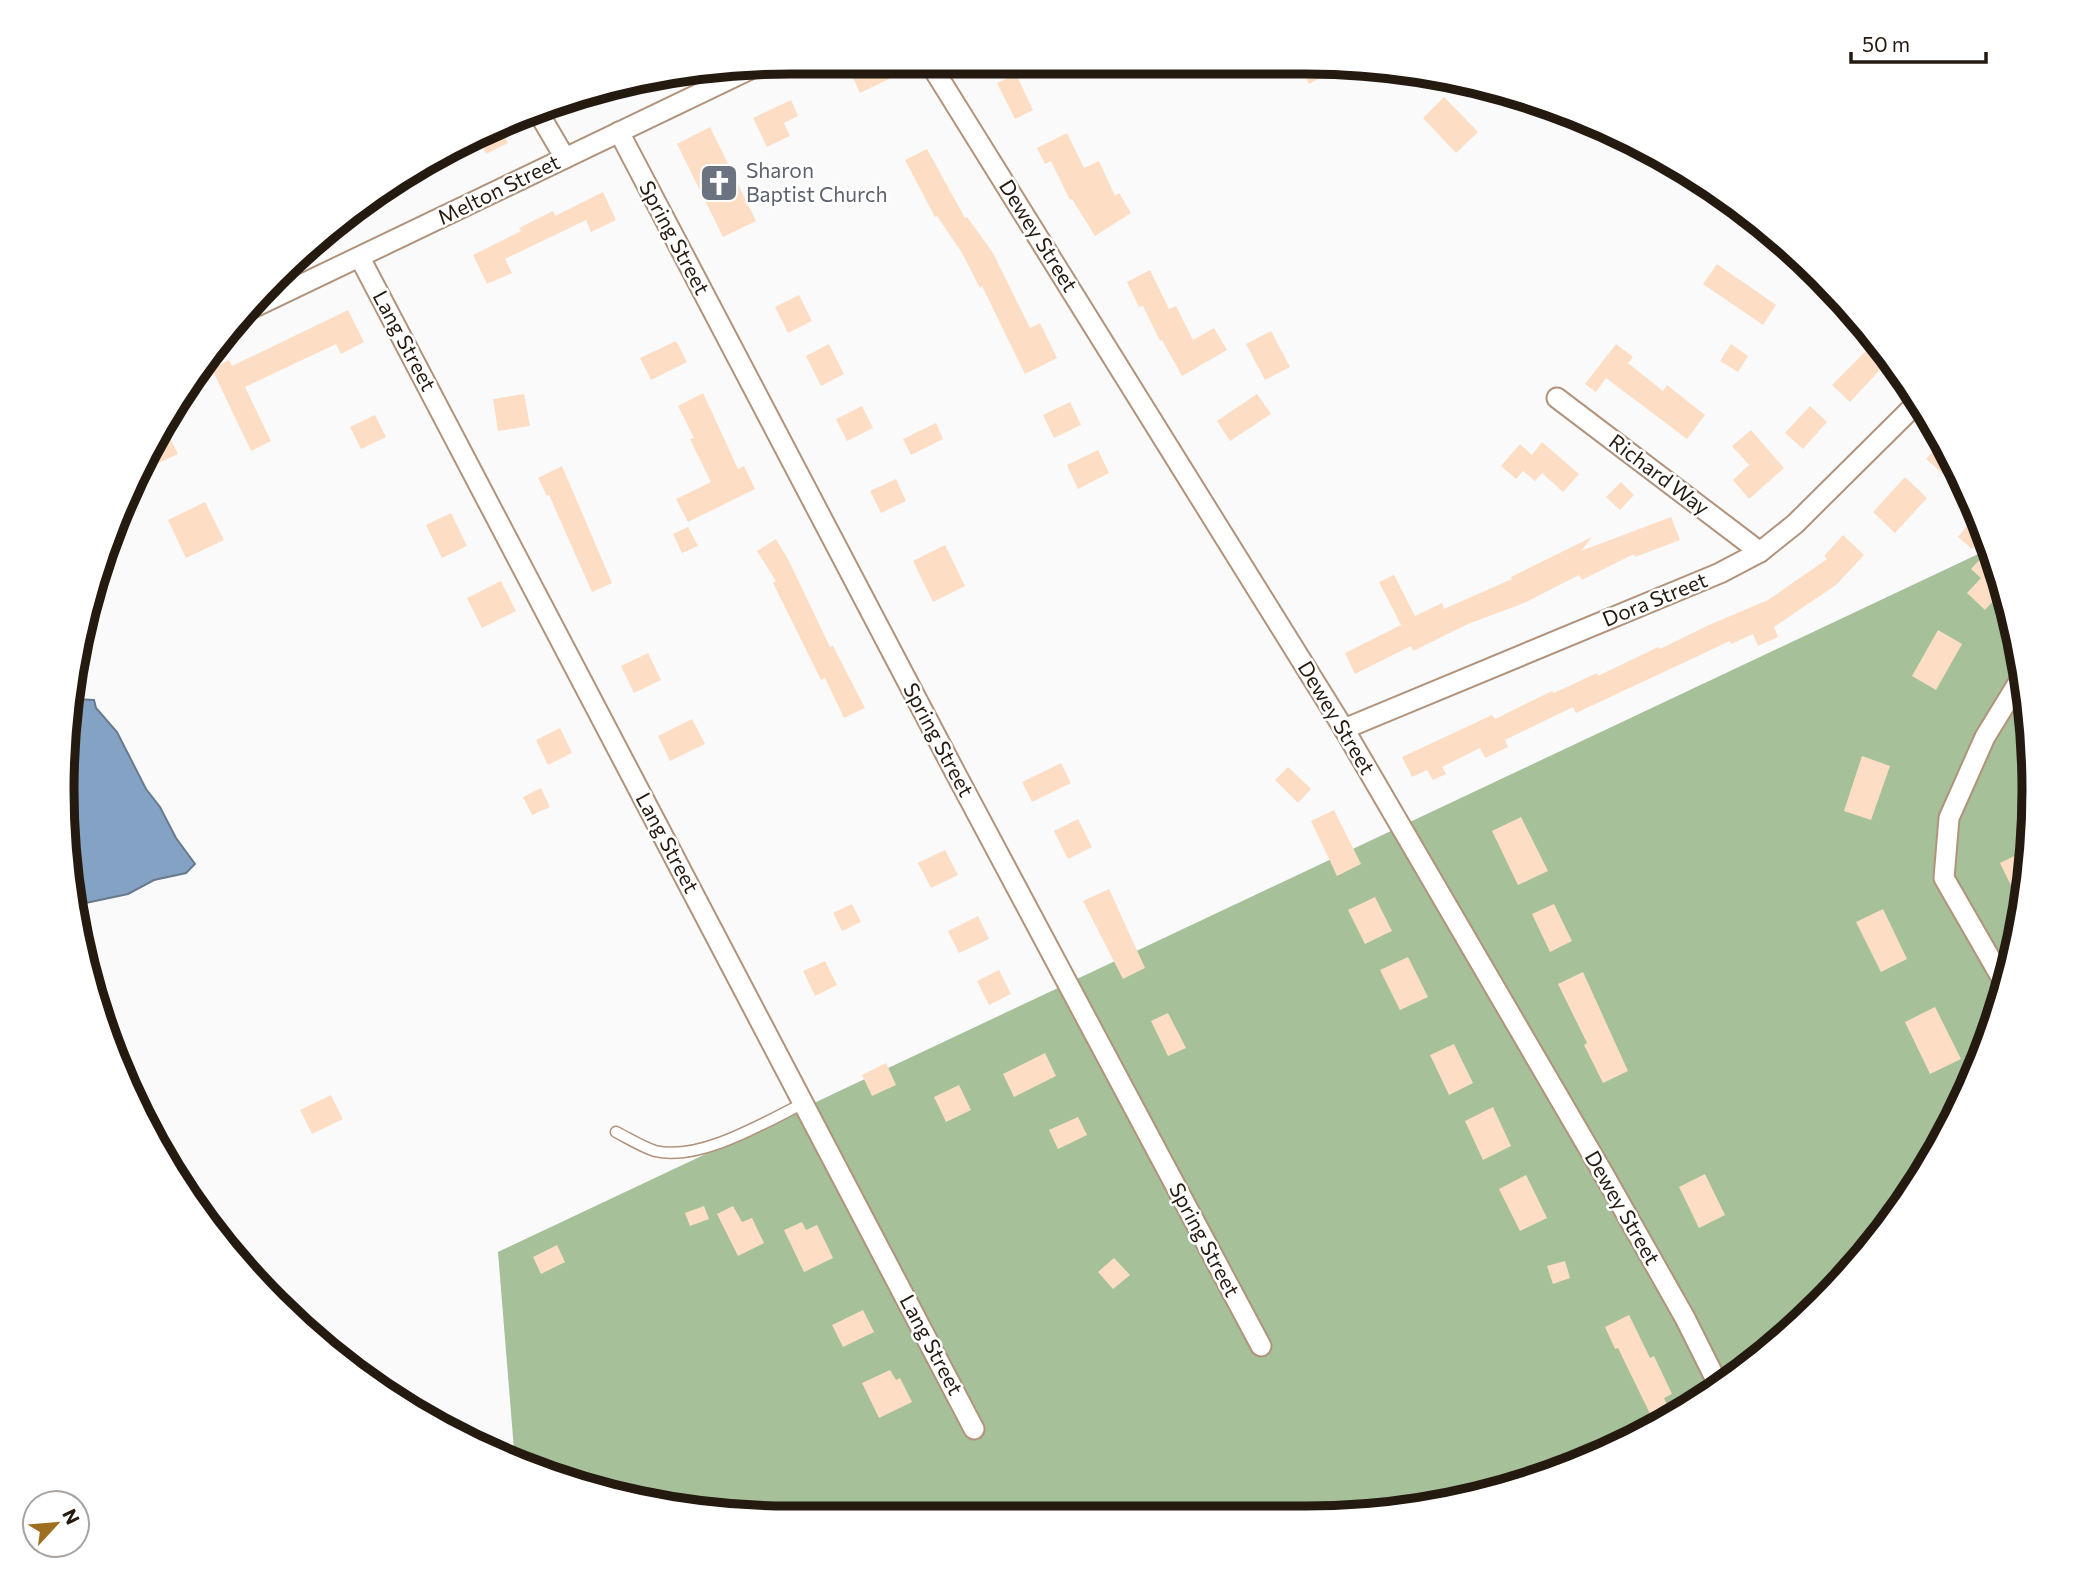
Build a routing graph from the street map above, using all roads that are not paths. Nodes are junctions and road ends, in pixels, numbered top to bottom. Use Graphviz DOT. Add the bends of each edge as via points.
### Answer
graph roads {
  1 [pos="936,74"];
  2 [pos="737,76"];
  3 [pos="542,119"];
  4 [pos="619,132"];
  5 [pos="565,158"];
  6 [pos="360,258"];
  7 [pos="265,302"];
  8 [pos="1557,398"];
  9 [pos="1912,408"];
  10 [pos="1760,552"];
  11 [pos="2015,688"];
  12 [pos="1344,729"];
  13 [pos="1999,973"];
  14 [pos="803,1103"];
  15 [pos="616,1132"];
  16 [pos="1261,1346"];
  17 [pos="1715,1378"];
  18 [pos="974,1429"];
  1 -- 12 [label="street, Dewey Street"];
  2 -- 4 [label="street, Melton Street"];
  3 -- 5 [label="street"];
  4 -- 5 [label="street, Melton Street"];
  4 -- 16 [label="street, Spring Street"];
  5 -- 6 [label="street, Melton Street"];
  6 -- 7 [label="street, Melton Street"];
  6 -- 14 [label="street, Lang Street"];
  8 -- 10 [label="street, Richard Way"];
  9 -- 10 [label="street, Dora Street" via="1795,524"];
  10 -- 12 [label="street, Dora Street" via="1720,573"];
  11 -- 13 [label="street" via="1985,737 1949,818 1944,878"];
  12 -- 17 [label="street, Dewey Street" via="1610,1185"];
  14 -- 15 [label="lane" via="732,1139 685,1151 656,1151"];
  14 -- 18 [label="street, Lang Street"];
}
